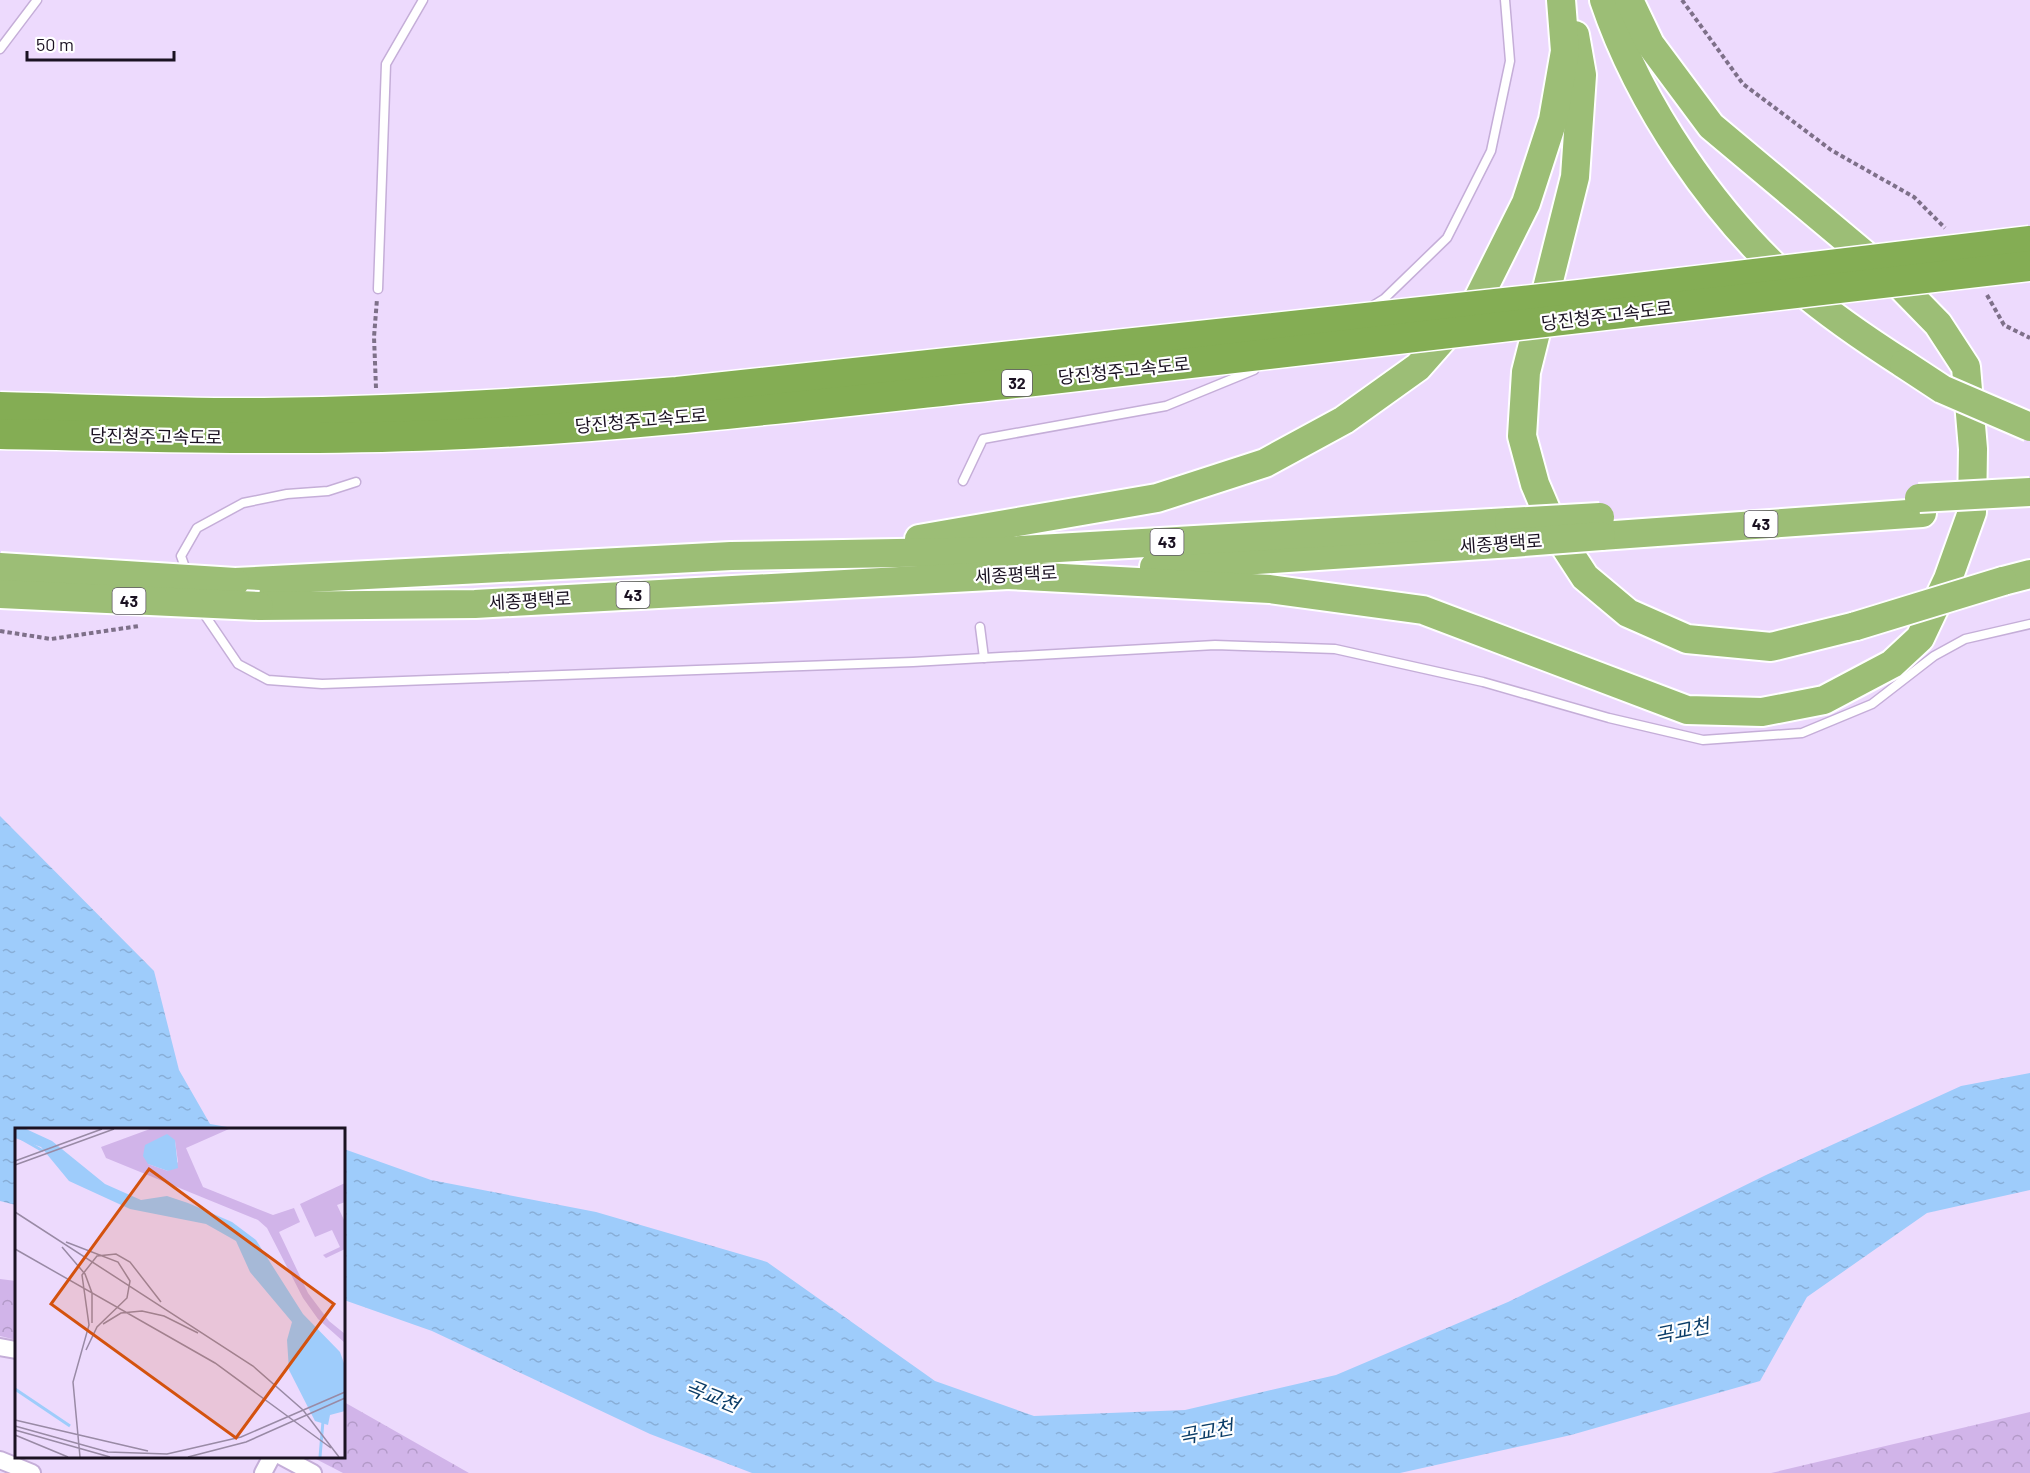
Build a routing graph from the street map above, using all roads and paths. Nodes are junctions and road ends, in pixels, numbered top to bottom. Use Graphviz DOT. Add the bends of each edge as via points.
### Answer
graph roads {
  1 [pos="37,0"];
  2 [pos="423,0"];
  3 [pos="1504,0"];
  4 [pos="1561,0"];
  5 [pos="1569,0"];
  6 [pos="1604,0"];
  7 [pos="1629,0"];
  8 [pos="1682,0"];
  9 [pos="0,50"];
  10 [pos="1952,234"];
  11 [pos="2030,241"];
  12 [pos="2030,266"];
  13 [pos="1981,284"];
  14 [pos="378,289"];
  15 [pos="1324,335"];
  16 [pos="2030,338"];
  17 [pos="1314,341"];
  18 [pos="0,407"];
  19 [pos="2030,427"];
  20 [pos="0,434"];
  21 [pos="963,481"];
  22 [pos="356,482"];
  23 [pos="2030,492"];
  24 [pos="1921,505"];
  25 [pos="2030,505"];
  26 [pos="1511,532"];
  27 [pos="825,554"];
  28 [pos="0,567"];
  29 [pos="1007,575"];
  30 [pos="2017,577"];
  31 [pos="192,586"];
  32 [pos="0,594"];
  33 [pos="196,596"];
  34 [pos="2030,624"];
  35 [pos="144,625"];
  36 [pos="980,627"];
  37 [pos="0,631"];
  38 [pos="984,658"];
  39 [pos="0,1347"];
  40 [pos="15,1350"];
  41 [pos="271,1458"];
  42 [pos="285,1458"];
  43 [pos="0,1460"];
  44 [pos="32,1473"];
  45 [pos="263,1473"];
  46 [pos="313,1473"];
  1 -- 9 [label="lane"];
  2 -- 14 [label="lane" via="386,64"];
  3 -- 15 [label="lane" via="1510,61 1491,151 1447,238 1384,299"];
  4 -- 27 [label="highway" via="1565,51 1553,120 1526,203 1478,299 1418,367 1344,420 1264,463 1157,498"];
  5 -- 30 [label="highway, bridge" via="1582,75 1575,177 1526,372 1522,436 1535,484 1555,531 1585,577 1628,613 1687,639 1771,647 1856,626"];
  6 -- 19 [label="highway, bridge" via="1617,40 1662,123 1713,201 1797,287 1942,389"];
  7 -- 29 [label="highway" via="1650,44 1711,126 1896,280 1938,324 1966,367 1973,449 1972,512 1948,579 1920,638 1892,664 1824,700 1762,712 1686,710 1423,610 1270,589"];
  8 -- 10 [label="path" via="1743,84 1832,150 1914,197"];
  11 -- 18 [label="highway, 당진청주고속도로 / 32, bridge" via="1236,333 582,400 262,413"];
  12 -- 20 [label="highway, 당진청주고속도로 / 32, bridge" via="1222,361 562,428 351,438"];
  13 -- 16 [label="path" via="2004,325"];
  17 -- 21 [label="lane" via="1166,406 983,439"];
  22 -- 31 [label="lane" via="328,491 243,503 197,528 181,556"];
  23 -- 24 [label="highway, 세종평택로 / 43, bridge"];
  24 -- 25 [label="highway, 세종평택로 / 43"];
  24 -- 26 [label="highway, 세종평택로 / 43, bridge"];
  26 -- 27 [label="highway, 세종평택로 / 43"];
  26 -- 29 [label="highway, 세종평택로 / 43" via="1255,562"];
  27 -- 28 [label="highway, 세종평택로 / 43, bridge" via="235,582"];
  29 -- 32 [label="highway, 세종평택로 / 43, bridge" via="475,604 259,606"];
  33 -- 38 [label="lane" via="203,616 238,664 268,680 322,684"];
  34 -- 38 [label="lane" via="1965,639 1934,656 1872,704 1802,733 1702,740 1483,682 1335,649 1215,645"];
  35 -- 37 [label="path" via="51,639"];
  36 -- 38 [label="lane"];
  39 -- 40 [label="street"];
  41 -- 45 [label="street"];
  42 -- 46 [label="street"];
  43 -- 44 [label="street"];
}
